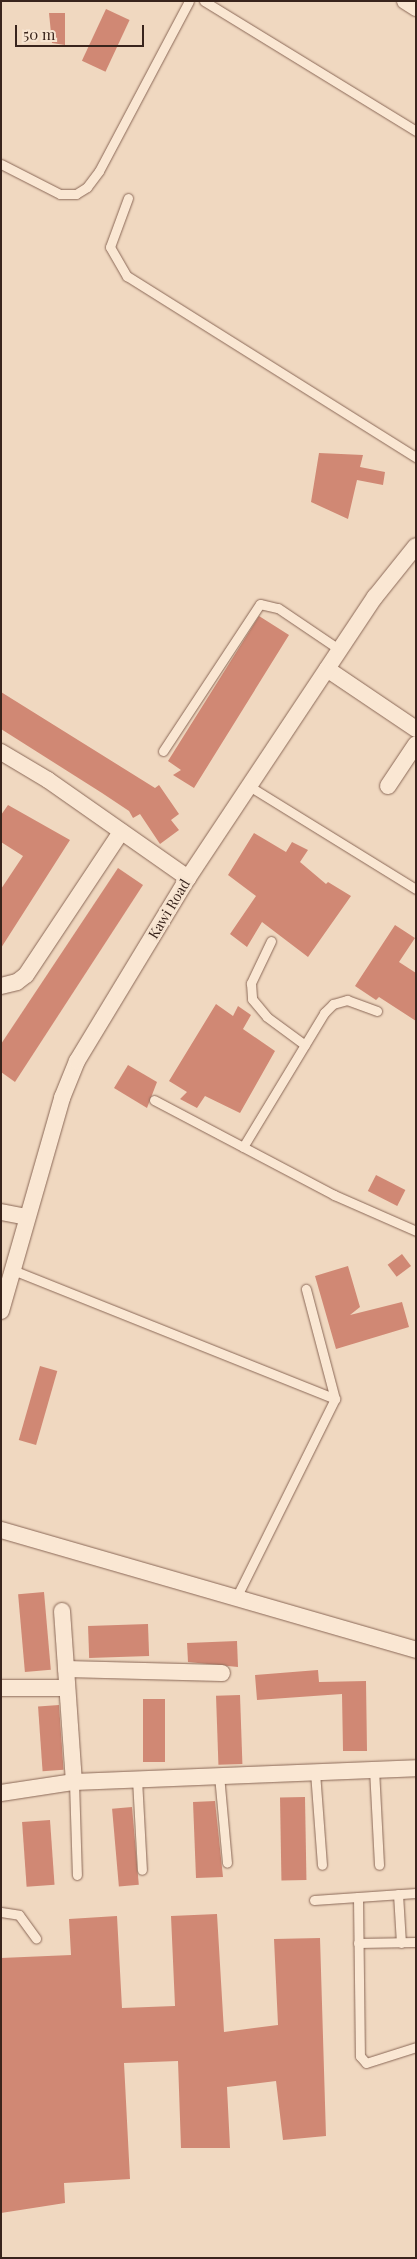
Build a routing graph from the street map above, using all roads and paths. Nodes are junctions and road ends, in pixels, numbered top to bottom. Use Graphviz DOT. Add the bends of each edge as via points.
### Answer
graph roads {
  1 [pos="189,1"];
  2 [pos="204,1"];
  3 [pos="406,1"];
  4 [pos="416,8"];
  5 [pos="416,131"];
  6 [pos="1,164"];
  7 [pos="128,198"];
  8 [pos="416,457"];
  9 [pos="416,546"];
  10 [pos="340,650"];
  11 [pos="327,669"];
  12 [pos="416,729"];
  13 [pos="416,744"];
  14 [pos="163,751"];
  15 [pos="1,752"];
  16 [pos="249,786"];
  17 [pos="388,786"];
  18 [pos="121,832"];
  19 [pos="188,878"];
  20 [pos="416,889"];
  21 [pos="270,941"];
  22 [pos="1,986"];
  23 [pos="377,1011"];
  24 [pos="305,1045"];
  25 [pos="154,1100"];
  26 [pos="243,1147"];
  27 [pos="1,1212"];
  28 [pos="26,1217"];
  29 [pos="416,1231"];
  30 [pos="13,1270"];
  31 [pos="306,1289"];
  32 [pos="1,1311"];
  33 [pos="334,1399"];
  34 [pos="1,1530"];
  35 [pos="236,1598"];
  36 [pos="62,1611"];
  37 [pos="416,1650"];
  38 [pos="66,1669"];
  39 [pos="222,1673"];
  40 [pos="1,1688"];
  41 [pos="67,1688"];
  42 [pos="416,1768"];
  43 [pos="374,1769"];
  44 [pos="315,1772"];
  45 [pos="219,1776"];
  46 [pos="137,1779"];
  47 [pos="74,1782"];
  48 [pos="1,1792"];
  49 [pos="227,1863"];
  50 [pos="322,1865"];
  51 [pos="379,1865"];
  52 [pos="142,1870"];
  53 [pos="76,1875"];
  54 [pos="416,1893"];
  55 [pos="398,1894"];
  56 [pos="358,1897"];
  57 [pos="314,1900"];
  58 [pos="1,1912"];
  59 [pos="36,1938"];
  60 [pos="416,1942"];
  61 [pos="358,1943"];
  62 [pos="401,1943"];
  63 [pos="416,2047"];
  1 -- 6 [label="lane" via="87,186 76,194 60,194"];
  2 -- 5 [label="lane"];
  3 -- 4 [label="street"];
  7 -- 8 [label="lane" via="110,247 127,276"];
  9 -- 10 [label="street, Kawi Road" via="375,597"];
  10 -- 11 [label="street, Kawi Road"];
  10 -- 14 [label="lane" via="278,608 260,604"];
  11 -- 12 [label="street"];
  11 -- 16 [label="street, Kawi Road"];
  13 -- 17 [label="street"];
  15 -- 18 [label="street" via="48,780"];
  16 -- 19 [label="street, Kawi Road"];
  16 -- 20 [label="lane"];
  18 -- 19 [label="street"];
  18 -- 22 [label="street" via="26,975 17,982"];
  19 -- 28 [label="street, Kawi Road" via="77,1061 62,1098"];
  21 -- 24 [label="lane" via="251,983 252,999 267,1017"];
  23 -- 24 [label="lane" via="356,1001 333,1004"];
  24 -- 26 [label="lane"];
  25 -- 26 [label="lane"];
  26 -- 29 [label="lane" via="334,1195"];
  27 -- 28 [label="street"];
  28 -- 30 [label="street, Kawi Road"];
  30 -- 32 [label="street, Kawi Road"];
  30 -- 33 [label="lane"];
  31 -- 33 [label="lane"];
  33 -- 35 [label="lane"];
  34 -- 35 [label="street"];
  35 -- 37 [label="street"];
  36 -- 38 [label="street"];
  38 -- 39 [label="street"];
  38 -- 41 [label="street"];
  40 -- 41 [label="street"];
  41 -- 47 [label="street"];
  42 -- 43 [label="street"];
  43 -- 44 [label="street"];
  43 -- 51 [label="lane"];
  44 -- 45 [label="street"];
  44 -- 50 [label="lane"];
  45 -- 46 [label="street"];
  45 -- 49 [label="lane"];
  46 -- 47 [label="street"];
  46 -- 52 [label="lane"];
  47 -- 48 [label="street"];
  47 -- 53 [label="lane"];
  54 -- 55 [label="lane"];
  55 -- 56 [label="lane"];
  55 -- 62 [label="lane"];
  56 -- 57 [label="lane"];
  56 -- 61 [label="lane"];
  58 -- 59 [label="lane" via="19,1915"];
  60 -- 62 [label="lane"];
  61 -- 62 [label="lane"];
  61 -- 63 [label="lane" via="360,2056 366,2063"];
}
